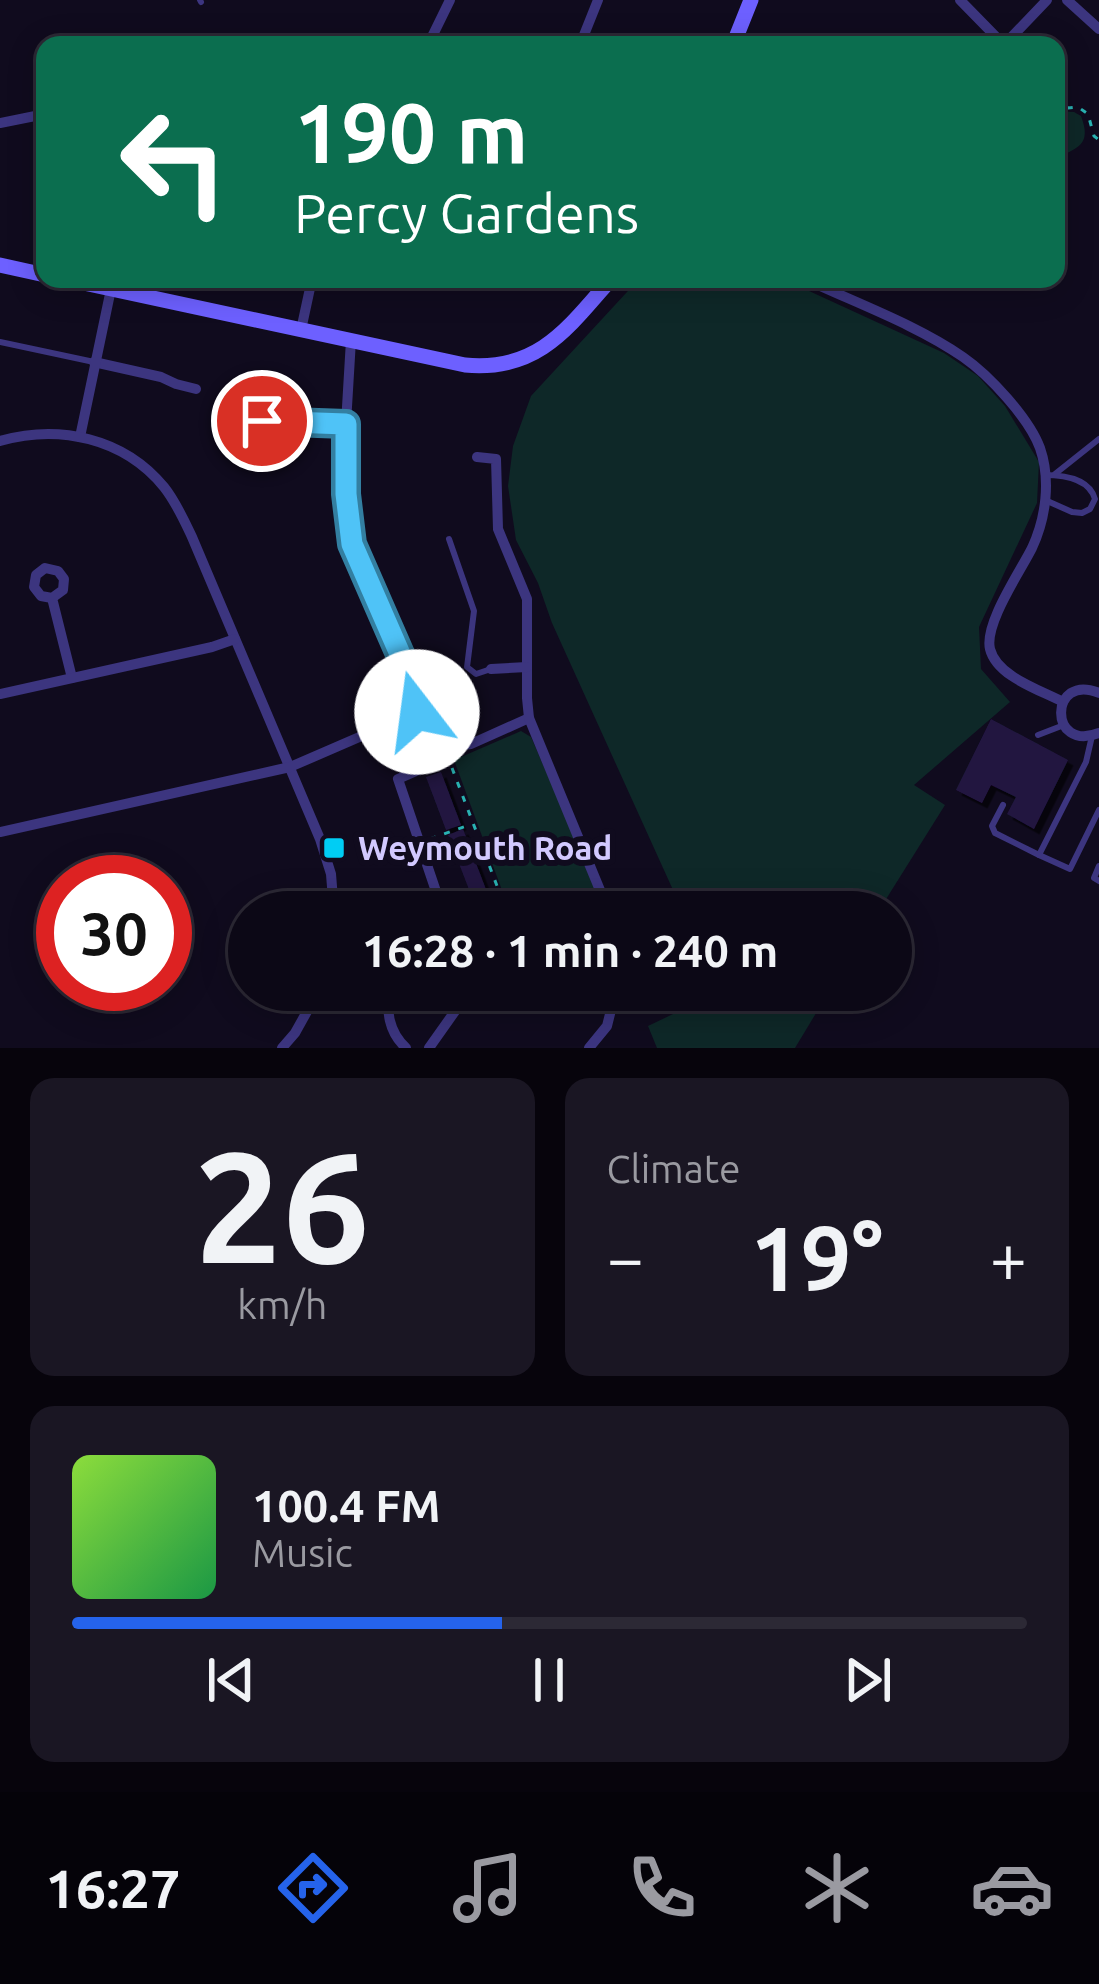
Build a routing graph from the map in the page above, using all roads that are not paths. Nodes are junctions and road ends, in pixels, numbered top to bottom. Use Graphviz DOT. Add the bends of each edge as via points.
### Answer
graph roads {
  1 [pos="450,0"];
  2 [pos="598,0"];
  3 [pos="751,0"];
  4 [pos="960,0"];
  5 [pos="1047,0"];
  6 [pos="1067,0"];
  7 [pos="1083,7"];
  8 [pos="1099,29"];
  9 [pos="432,36"];
  10 [pos="584,36"];
  11 [pos="737,36"];
  12 [pos="995,36"];
  13 [pos="1013,36"];
  14 [pos="36,116"];
  15 [pos="0,123"];
  16 [pos="0,265"];
  17 [pos="36,272"];
  18 [pos="107,288"];
  19 [pos="310,288"];
  20 [pos="603,288"];
  21 [pos="824,288"];
  22 [pos="112,289"];
  23 [pos="302,330"];
  24 [pos="351,340"];
  25 [pos="0,342"];
  26 [pos="94,362"];
  27 [pos="196,389"];
  28 [pos="262,421"];
  29 [pos="346,424"];
  30 [pos="80,436"];
  31 [pos="1099,439"];
  32 [pos="0,441"];
  33 [pos="476,457"];
  34 [pos="1049,475"];
  35 [pos="1046,500"];
  36 [pos="449,539"];
  37 [pos="52,598"];
  38 [pos="235,639"];
  39 [pos="527,667"];
  40 [pos="491,668"];
  41 [pos="72,678"];
  42 [pos="1099,693"];
  43 [pos="0,694"];
  44 [pos="1064,702"];
  45 [pos="422,705"];
  46 [pos="529,718"];
  47 [pos="1064,725"];
  48 [pos="1038,735"];
  49 [pos="1095,735"];
  50 [pos="453,743"];
  51 [pos="290,767"];
  52 [pos="1003,805"];
  53 [pos="1099,810"];
  54 [pos="0,832"];
  55 [pos="1040,855"];
  56 [pos="1099,866"];
  57 [pos="1099,881"];
  58 [pos="332,891"];
  59 [pos="436,891"];
  60 [pos="601,891"];
  61 [pos="310,1011"];
  62 [pos="389,1011"];
  63 [pos="455,1011"];
  64 [pos="611,1011"];
  65 [pos="591,1047"];
  66 [pos="282,1048"];
  67 [pos="406,1048"];
  68 [pos="429,1048"];
  1 -- 9 [label="street"];
  2 -- 10 [label="street"];
  3 -- 11 [label="street"];
  4 -- 12 [label="street"];
  5 -- 13 [label="street"];
  6 -- 7 [label="street"];
  7 -- 8 [label="street"];
  14 -- 15 [label="street"];
  16 -- 17 [label="street"];
  18 -- 22 [label="street"];
  19 -- 23 [label="street"];
  20 -- 24 [label="street" via="542,350 512,363 479,366"];
  21 -- 34 [label="street" via="973,364 1029,428"];
  22 -- 23 [label="street"];
  22 -- 26 [label="street"];
  23 -- 24 [label="street"];
  24 -- 29 [label="street"];
  25 -- 26 [label="lane"];
  26 -- 27 [label="street"];
  26 -- 30 [label="street"];
  28 -- 29 [label="street"];
  29 -- 45 [label="street" via="352,544"];
  30 -- 32 [label="street"];
  30 -- 38 [label="street" via="133,459 164,488"];
  31 -- 34 [label="lane"];
  33 -- 39 [label="street" via="496,459 498,529 527,599"];
  34 -- 35 [label="street"];
  34 -- 35 [label="lane" via="1085,482 1094,504 1077,513"];
  35 -- 44 [label="street" via="989,646 1006,671"];
  36 -- 40 [label="lane" via="474,611 466,662 476,674"];
  37 -- 41 [label="street"];
  38 -- 41 [label="street"];
  38 -- 51 [label="street"];
  39 -- 40 [label="street"];
  39 -- 46 [label="street"];
  41 -- 43 [label="street"];
  42 -- 44 [label="street" via="1078,689"];
  44 -- 47 [label="street"];
  45 -- 50 [label="street" via="436,732"];
  45 -- 51 [label="street"];
  46 -- 50 [label="street" via="471,744"];
  46 -- 60 [label="street"];
  47 -- 48 [label="lane"];
  47 -- 49 [label="street"];
  49 -- 55 [label="lane"];
  50 -- 59 [label="street" via="448,758 398,779"];
  51 -- 54 [label="street" via="70,823"];
  51 -- 58 [label="street"];
  52 -- 55 [label="lane" via="995,833"];
  53 -- 55 [label="lane" via="1070,869"];
  56 -- 57 [label="lane"];
  61 -- 66 [label="street" via="298,1038"];
  62 -- 67 [label="street"];
  63 -- 68 [label="street"];
  64 -- 65 [label="street"];
}
